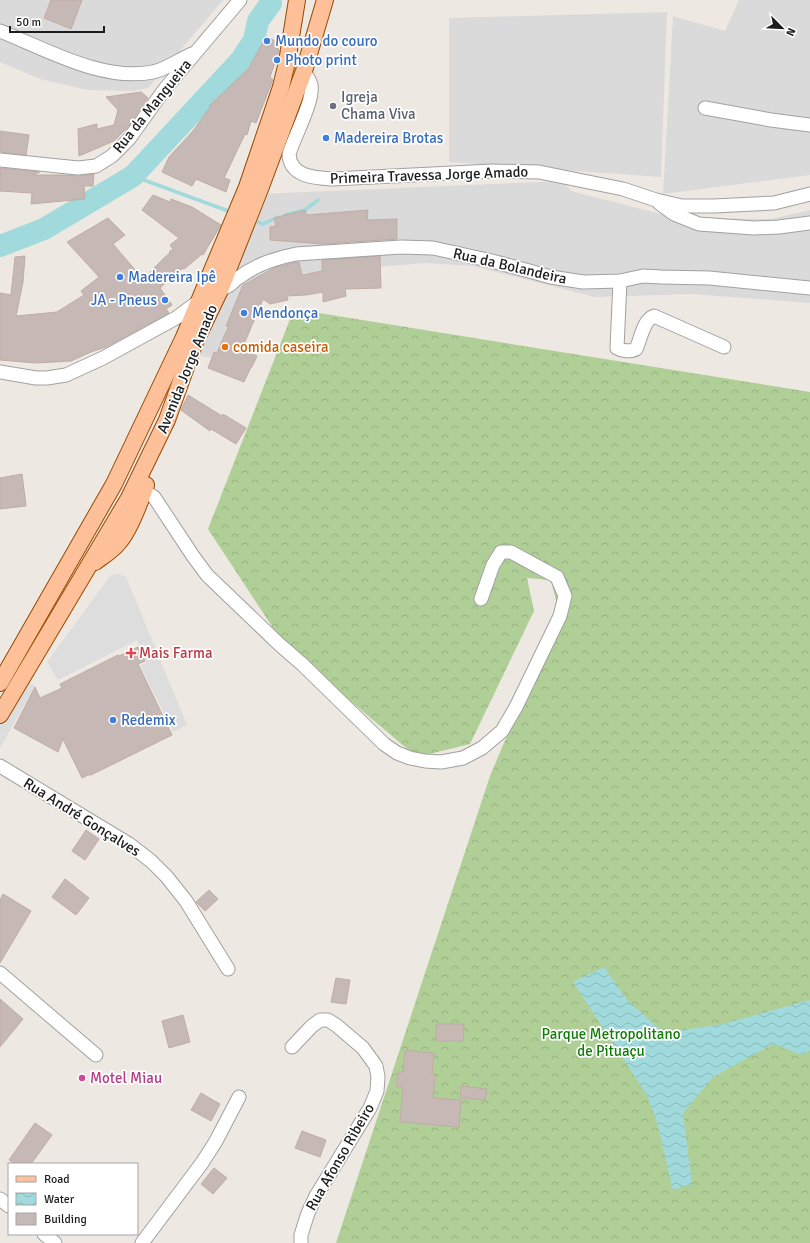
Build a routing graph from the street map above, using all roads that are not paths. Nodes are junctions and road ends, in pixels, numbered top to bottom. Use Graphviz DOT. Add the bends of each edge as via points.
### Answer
graph roads {
  1 [pos="297,0"];
  2 [pos="325,0"];
  3 [pos="237,1"];
  4 [pos="0,31"];
  5 [pos="195,52"];
  6 [pos="304,71"];
  7 [pos="704,108"];
  8 [pos="810,125"];
  9 [pos="0,160"];
  10 [pos="254,188"];
  11 [pos="810,194"];
  12 [pos="656,200"];
  13 [pos="810,223"];
  14 [pos="230,247"];
  15 [pos="620,281"];
  16 [pos="810,288"];
  17 [pos="220,290"];
  18 [pos="199,301"];
  19 [pos="190,340"];
  20 [pos="724,347"];
  21 [pos="0,372"];
  22 [pos="130,451"];
  23 [pos="148,460"];
  24 [pos="149,494"];
  25 [pos="90,565"];
  26 [pos="481,599"];
  27 [pos="0,684"];
  28 [pos="0,715"];
  29 [pos="0,766"];
  30 [pos="228,969"];
  31 [pos="0,973"];
  32 [pos="292,1047"];
  33 [pos="96,1055"];
  34 [pos="239,1097"];
  35 [pos="0,1198"];
  36 [pos="8,1205"];
  37 [pos="45,1235"];
  38 [pos="54,1243"];
  39 [pos="142,1243"];
  40 [pos="301,1243"];
  1 -- 10 [label="main road, Avenida Jorge Amado" via="287,62"];
  2 -- 6 [label="main road, Avenida Jorge Amado"];
  3 -- 5 [label="street, Rua da Mangueira"];
  4 -- 5 [label="street" via="81,64 116,74 155,72"];
  5 -- 9 [label="street, Rua da Mangueira" via="129,139 112,156 96,166 56,167"];
  6 -- 10 [label="main road, Avenida Jorge Amado"];
  6 -- 12 [label="street, Primeira Travessa Jorge Amado" via="311,85 310,96 289,154 289,162 305,175 333,179 492,171 539,172 623,189"];
  7 -- 8 [label="street"];
  10 -- 14 [label="main road, Avenida Jorge Amado"];
  11 -- 12 [label="street, Primeira Travessa Jorge Amado" via="774,203 734,206 682,206"];
  12 -- 13 [label="street" via="674,214 699,224 754,228"];
  14 -- 17 [label="main road, Avenida Jorge Amado"];
  14 -- 18 [label="main road, Avenida Jorge Amado"];
  15 -- 16 [label="street, Rua da Bolandeira" via="644,276"];
  15 -- 17 [label="street, Rua da Bolandeira" via="582,282 551,277 433,248 401,247 282,257 255,268"];
  15 -- 20 [label="street" via="617,348 633,351 636,349 649,318 654,316"];
  17 -- 19 [label="main road, Avenida Jorge Amado"];
  18 -- 19 [label="main road, Avenida Jorge Amado"];
  18 -- 21 [label="street" via="176,318 66,375 36,378"];
  19 -- 22 [label="main road, Avenida Jorge Amado"];
  19 -- 23 [label="main road, Avenida Jorge Amado" via="167,420"];
  22 -- 23 [label="main road"];
  22 -- 27 [label="main road, Avenida Jorge Amado" via="114,484"];
  23 -- 24 [label="main road" via="152,466"];
  23 -- 25 [label="main road, Avenida Jorge Amado"];
  24 -- 25 [label="main road" via="119,543"];
  24 -- 26 [label="street" via="207,574 384,744 410,758 441,762 463,758 482,748 502,731 560,616 565,596 557,577 511,552 501,552 493,565"];
  25 -- 28 [label="main road, Avenida Jorge Amado"];
  29 -- 30 [label="street, Rua André Gonçalves" via="129,844 151,861 186,901"];
  31 -- 33 [label="street"];
  32 -- 40 [label="street, Rua Afonso Ribeiro" via="320,1020 328,1020 363,1048 376,1066 378,1077 377,1091 370,1108 308,1213"];
  34 -- 39 [label="street" via="216,1142"];
  35 -- 36 [label="street"];
  37 -- 38 [label="street"];
}
